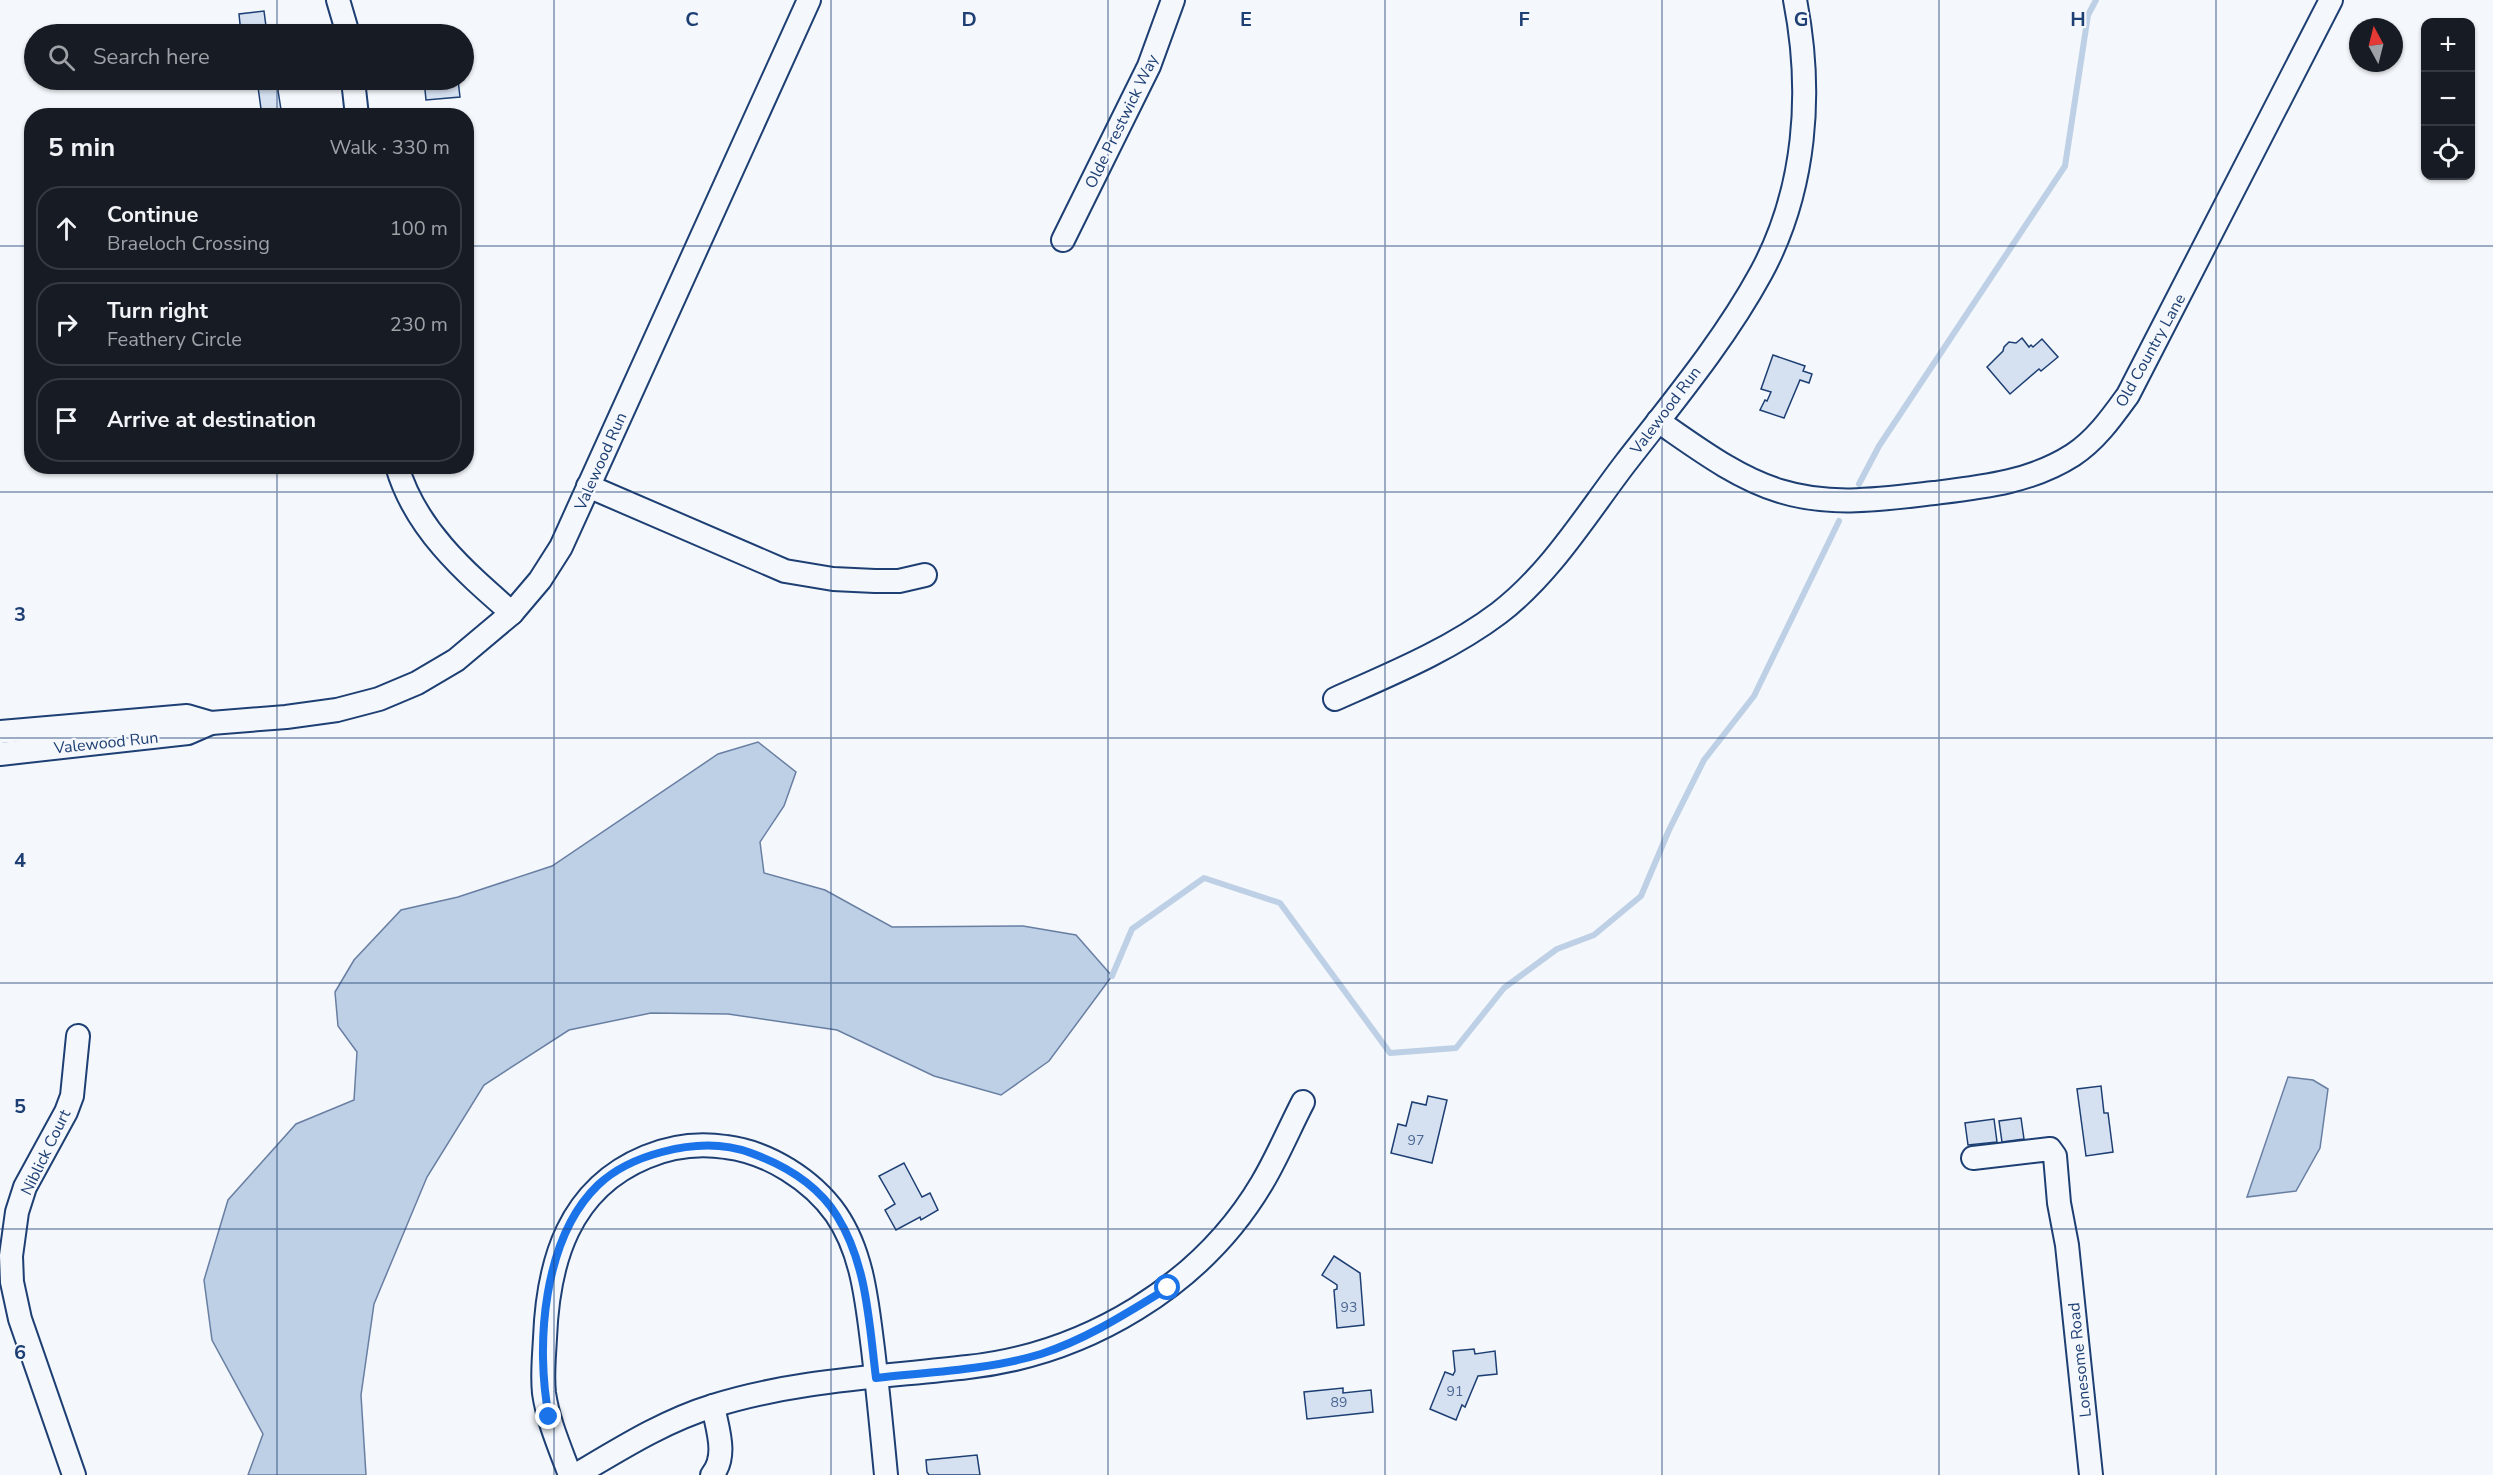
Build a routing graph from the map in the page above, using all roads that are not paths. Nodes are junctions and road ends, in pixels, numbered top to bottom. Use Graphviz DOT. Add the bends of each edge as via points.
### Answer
graph roads {
  1 [pos="338,0"];
  2 [pos="809,0"];
  3 [pos="1173,0"];
  4 [pos="1795,0"];
  5 [pos="2331,0"];
  6 [pos="345,24"];
  7 [pos="354,90"];
  8 [pos="356,108"];
  9 [pos="1063,240"];
  10 [pos="1658,421"];
  11 [pos="399,474"];
  12 [pos="588,486"];
  13 [pos="925,575"];
  14 [pos="512,613"];
  15 [pos="1335,699"];
  16 [pos="211,723"];
  17 [pos="0,732"];
  18 [pos="0,754"];
  19 [pos="78,1036"];
  20 [pos="1302,1102"];
  21 [pos="1973,1158"];
  22 [pos="876,1378"];
  23 [pos="713,1406"];
  24 [pos="74,1475"];
  25 [pos="570,1475"];
  26 [pos="576,1475"];
  27 [pos="712,1475"];
  28 [pos="886,1475"];
  29 [pos="2091,1475"];
  1 -- 6 [label="street"];
  2 -- 12 [label="street, Valewood Run"];
  3 -- 9 [label="street, Olde Prestwick Way" via="1149,66"];
  4 -- 10 [label="street, Valewood Run" via="1803,45 1805,118 1778,237 1739,311"];
  5 -- 10 [label="street, Old Country Lane" via="2128,395 2094,438 2074,454 2024,478 1992,485 1869,501 1837,501 1807,498 1752,480"];
  7 -- 8 [label="street"];
  10 -- 15 [label="street, Valewood Run" via="1527,589 1448,646"];
  11 -- 14 [label="street" via="418,515 441,546"];
  12 -- 13 [label="street" via="785,572 832,579 899,581"];
  12 -- 14 [label="street, Valewood Run" via="561,547"];
  14 -- 16 [label="street, Valewood Run" via="456,660 379,699 337,710"];
  16 -- 17 [label="street, Valewood Run" via="187,716"];
  16 -- 18 [label="street, Valewood Run" via="188,733"];
  19 -- 24 [label="street, Niblick Court" via="72,1096 25,1188 11,1256 20,1319"];
  20 -- 22 [label="street" via="1262,1184 1232,1226 1168,1288 1115,1321 1040,1354 972,1367"];
  21 -- 29 [label="street, Lonesome Road" via="2050,1149 2055,1156"];
  22 -- 23 [label="street" via="795,1387"];
  22 -- 25 [label="street" via="859,1264 836,1214 814,1190 791,1172 737,1148 709,1144 654,1154 624,1166 598,1185 579,1209 554,1265 548,1291 543,1372 549,1417"];
  22 -- 28 [label="street"];
  23 -- 26 [label="street" via="668,1423"];
  23 -- 27 [label="street" via="720,1447"];
}
